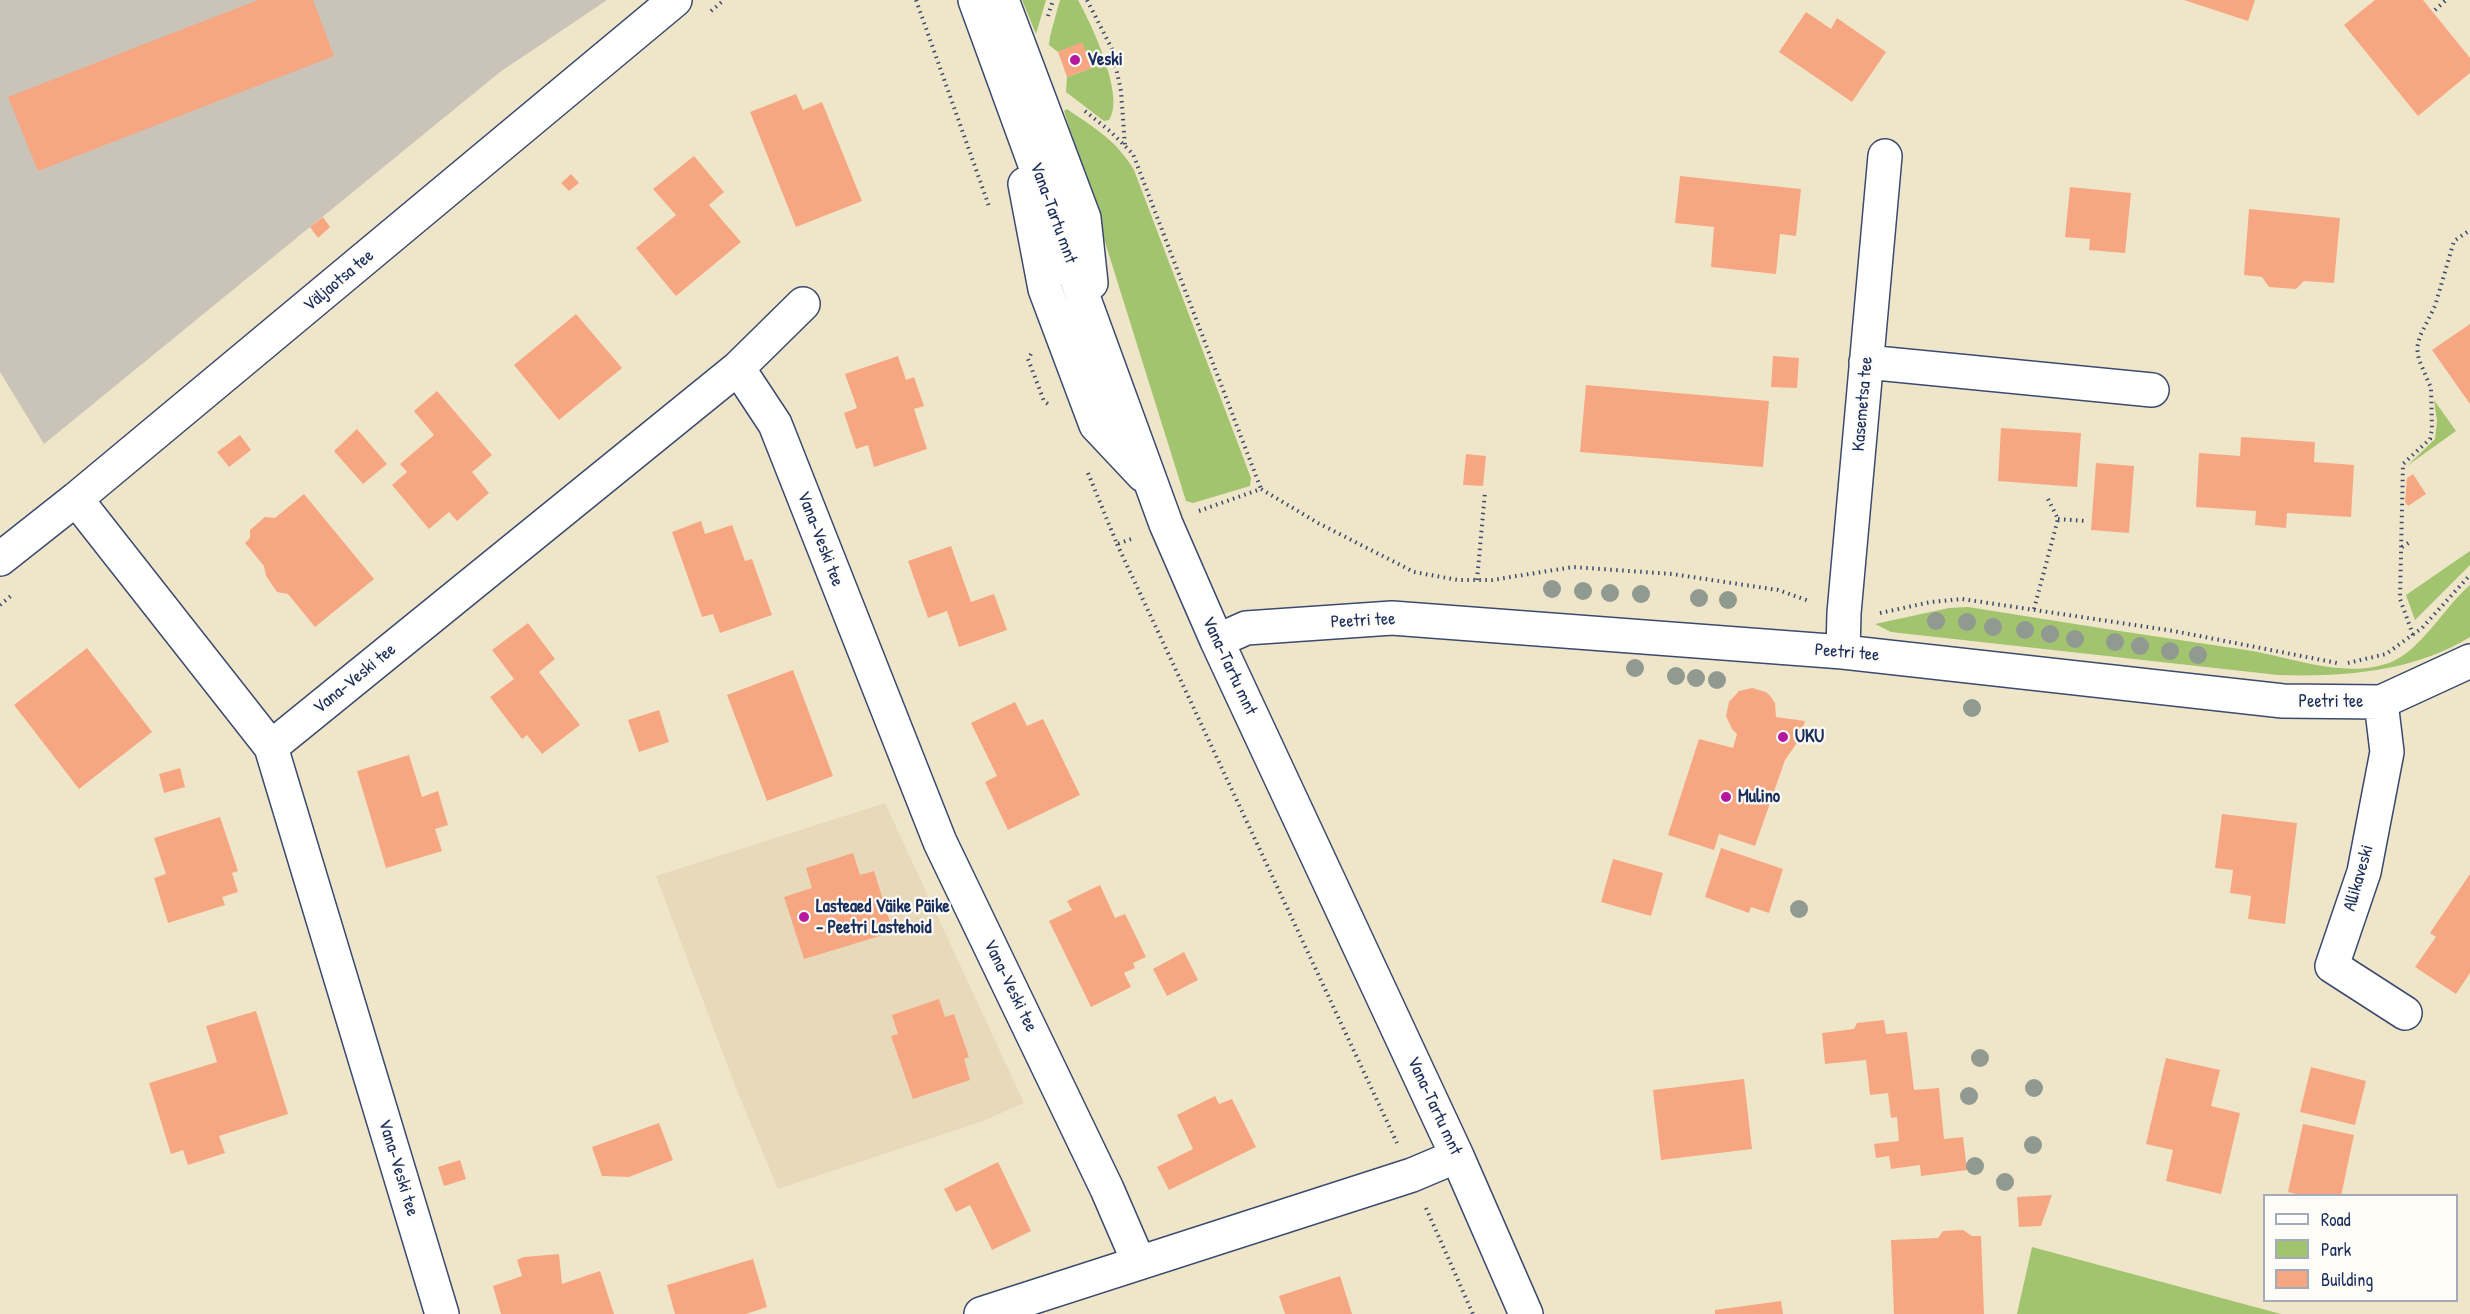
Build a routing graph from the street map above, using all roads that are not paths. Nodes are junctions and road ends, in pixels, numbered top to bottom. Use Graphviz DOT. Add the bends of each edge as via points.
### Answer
graph roads {
  1 [pos="675,0"];
  2 [pos="975,0"];
  3 [pos="1002,0"];
  4 [pos="1006,86"];
  5 [pos="1885,156"];
  6 [pos="803,304"];
  7 [pos="1097,336"];
  8 [pos="1866,362"];
  9 [pos="738,368"];
  10 [pos="2152,390"];
  11 [pos="1152,485"];
  12 [pos="76,499"];
  13 [pos="0,560"];
  14 [pos="1217,641"];
  15 [pos="1843,652"];
  16 [pos="2470,661"];
  17 [pos="2381,702"];
  18 [pos="271,747"];
  19 [pos="2405,1013"];
  20 [pos="1457,1156"];
  21 [pos="1139,1263"];
  22 [pos="442,1314"];
  23 [pos="981,1314"];
  24 [pos="1526,1314"];
  1 -- 12 [label="street, Väljaotsa tee"];
  2 -- 4 [label="street, Vana-Tartu mnt"];
  3 -- 7 [label="street" via="1084,218"];
  4 -- 7 [label="street, Vana-Tartu mnt"];
  4 -- 11 [label="street" via="1049,299 1096,425"];
  5 -- 8 [label="street, Kasemetsa tee"];
  6 -- 9 [label="street"];
  7 -- 11 [label="street, Vana-Tartu mnt"];
  8 -- 10 [label="street"];
  8 -- 15 [label="street, Kasemetsa tee"];
  9 -- 18 [label="street, Vana-Veski tee"];
  9 -- 21 [label="street, Vana-Veski tee" via="775,424 940,842"];
  11 -- 14 [label="street, Vana-Tartu mnt"];
  12 -- 13 [label="street, Väljaotsa tee"];
  12 -- 18 [label="street, Vana-Veski tee"];
  14 -- 15 [label="street, Peetri tee" via="1246,628 1392,618"];
  14 -- 20 [label="street, Vana-Tartu mnt"];
  15 -- 17 [label="street, Peetri tee" via="2283,701"];
  16 -- 17 [label="street, Peetri tee"];
  17 -- 19 [label="street, Allikaveski" via="2387,752 2364,873 2332,966"];
  18 -- 22 [label="street, Vana-Veski tee"];
  20 -- 21 [label="street" via="1412,1175"];
  20 -- 24 [label="street, Vana-Tartu mnt"];
  21 -- 23 [label="street"];
}
